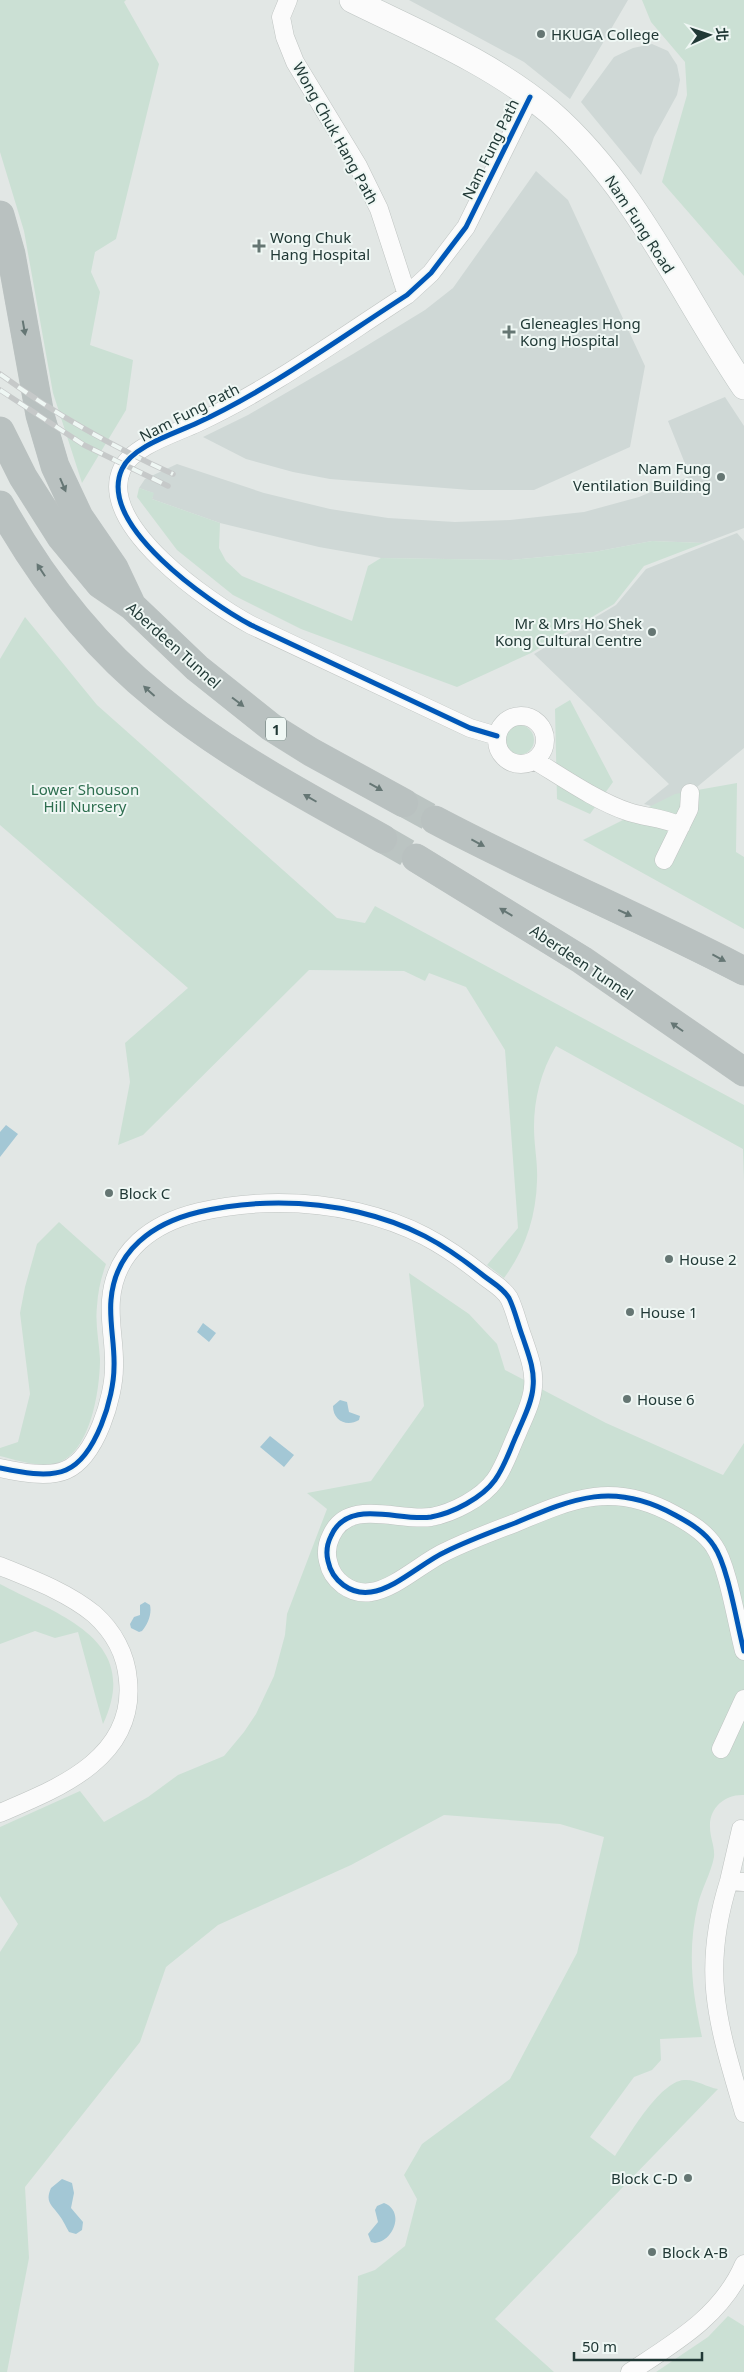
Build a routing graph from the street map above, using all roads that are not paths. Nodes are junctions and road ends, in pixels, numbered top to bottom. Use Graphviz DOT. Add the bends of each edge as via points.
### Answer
graph roads {
  1 [pos="288,0"];
  2 [pos="352,0"];
  3 [pos="530,96"];
  4 [pos="0,215"];
  5 [pos="407,295"];
  6 [pos="744,387"];
  7 [pos="0,431"];
  8 [pos="0,505"];
  9 [pos="132,606"];
  10 [pos="497,736"];
  11 [pos="534,760"];
  12 [pos="690,793"];
  13 [pos="404,803"];
  14 [pos="435,820"];
  15 [pos="681,826"];
  16 [pos="383,839"];
  17 [pos="416,858"];
  18 [pos="664,860"];
  19 [pos="744,971"];
  20 [pos="744,1072"];
  21 [pos="0,1468"];
  22 [pos="0,1566"];
  23 [pos="744,1651"];
  24 [pos="744,1699"];
  25 [pos="721,1749"];
  26 [pos="0,1813"];
  27 [pos="741,1829"];
  28 [pos="737,1881"];
  29 [pos="744,2113"];
  30 [pos="744,2264"];
  31 [pos="630,2372"];
  1 -- 5 [label="street, Wong Chuk Hang Path" via="281,17 284,37 295,62 371,192"];
  2 -- 3 [label="main road, Nam Fung Road" via="473,60"];
  3 -- 5 [label="street, Nam Fung Path" via="466,227 430,273"];
  3 -- 6 [label="main road, Nam Fung Road" via="582,143 625,196"];
  4 -- 9 [label="highway, one-way" via="16,280 39,407 55,466 79,517 114,568"];
  5 -- 10 [label="street, Nam Fung Path" via="230,408 147,446 128,459 119,477 118,494 139,534 172,569 217,605 251,625 470,728"];
  7 -- 9 [label="highway, Aberdeen Tunnel / 1" via="23,477 72,552 100,584"];
  16 -- 8 [label="highway, one-way" via="270,775 157,697 84,627 47,579"];
  9 -- 13 [label="highway, Aberdeen Tunnel / 1, one-way" via="197,668 271,727"];
  10 -- 11 [label="street" via="499,751 504,758 519,764"];
  10 -- 11 [label="street" via="510,718 525,716 533,719 544,739 544,748"];
  11 -- 15 [label="street" via="629,812 664,818"];
  12 -- 15 [label="street" via="689,808"];
  14 -- 19 [label="highway, one-way" via="527,868"];
  15 -- 18 [label="street"];
  20 -- 17 [label="highway, Aberdeen Tunnel, one-way" via="582,960"];
  21 -- 23 [label="street" via="56,1474 72,1468 83,1458 104,1417 115,1370 111,1300 116,1275 129,1252 155,1228 199,1212 267,1203 318,1205 374,1216 419,1233 453,1251 505,1293 527,1349 533,1370 533,1387 504,1466 490,1486 453,1510 435,1516 414,1518 369,1514 350,1517 330,1538 327,1556 333,1575 353,1590 378,1591 443,1552 558,1505 598,1496 627,1498 652,1504 680,1518 701,1531 713,1545 722,1562"];
  22 -- 26 [label="street" via="52,1588 103,1623 124,1658 129,1686 121,1728 105,1753 83,1772"];
  24 -- 25 [label="street"];
  27 -- 28 [label="street"];
  28 -- 29 [label="street" via="721,1910 714,1948 714,1994 723,2040"];
  30 -- 31 [label="street" via="734,2284 710,2314 682,2338"];
}
